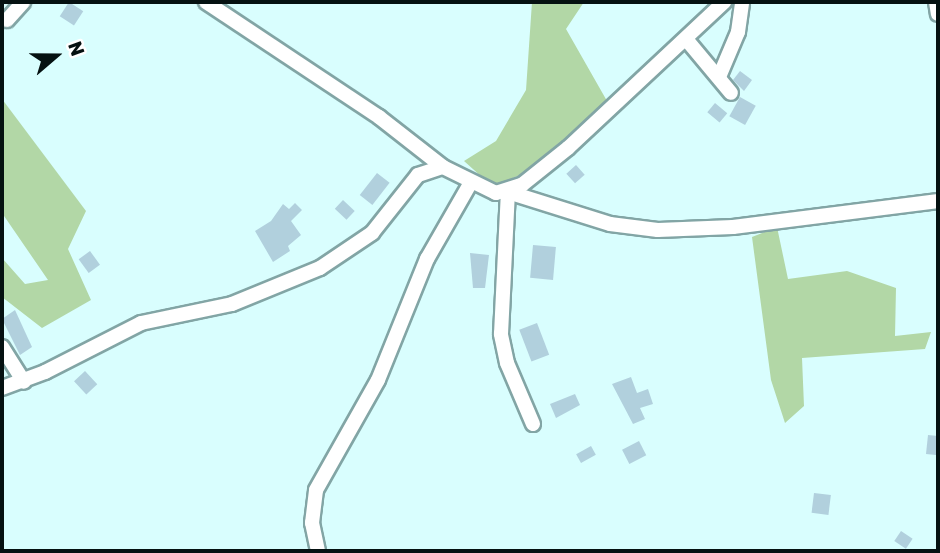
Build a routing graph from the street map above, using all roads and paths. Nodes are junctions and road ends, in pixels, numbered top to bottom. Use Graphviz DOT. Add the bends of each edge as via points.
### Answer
graph roads {
  1 [pos="23,2"];
  2 [pos="206,2"];
  3 [pos="724,2"];
  4 [pos="742,2"];
  5 [pos="936,2"];
  6 [pos="938,14"];
  7 [pos="7,20"];
  8 [pos="686,39"];
  9 [pos="719,77"];
  10 [pos="731,93"];
  11 [pos="443,167"];
  12 [pos="470,184"];
  13 [pos="508,192"];
  14 [pos="938,201"];
  15 [pos="2,347"];
  16 [pos="24,382"];
  17 [pos="2,388"];
  18 [pos="533,424"];
  19 [pos="318,551"];
  1 -- 7 [label="street"];
  2 -- 11 [label="street" via="379,117"];
  3 -- 8 [label="street"];
  4 -- 9 [label="street" via="738,33"];
  5 -- 6 [label="street"];
  8 -- 9 [label="street"];
  8 -- 13 [label="street" via="568,148"];
  9 -- 10 [label="street"];
  11 -- 12 [label="street"];
  11 -- 16 [label="street" via="418,175 372,233 320,268 232,303 141,323"];
  12 -- 13 [label="street" via="485,191"];
  12 -- 19 [label="street" via="427,259 378,380 316,490 312,523"];
  13 -- 14 [label="street" via="610,224 658,230 733,227"];
  13 -- 18 [label="street" via="501,334 511,375"];
  15 -- 16 [label="street"];
  16 -- 17 [label="street"];
}
